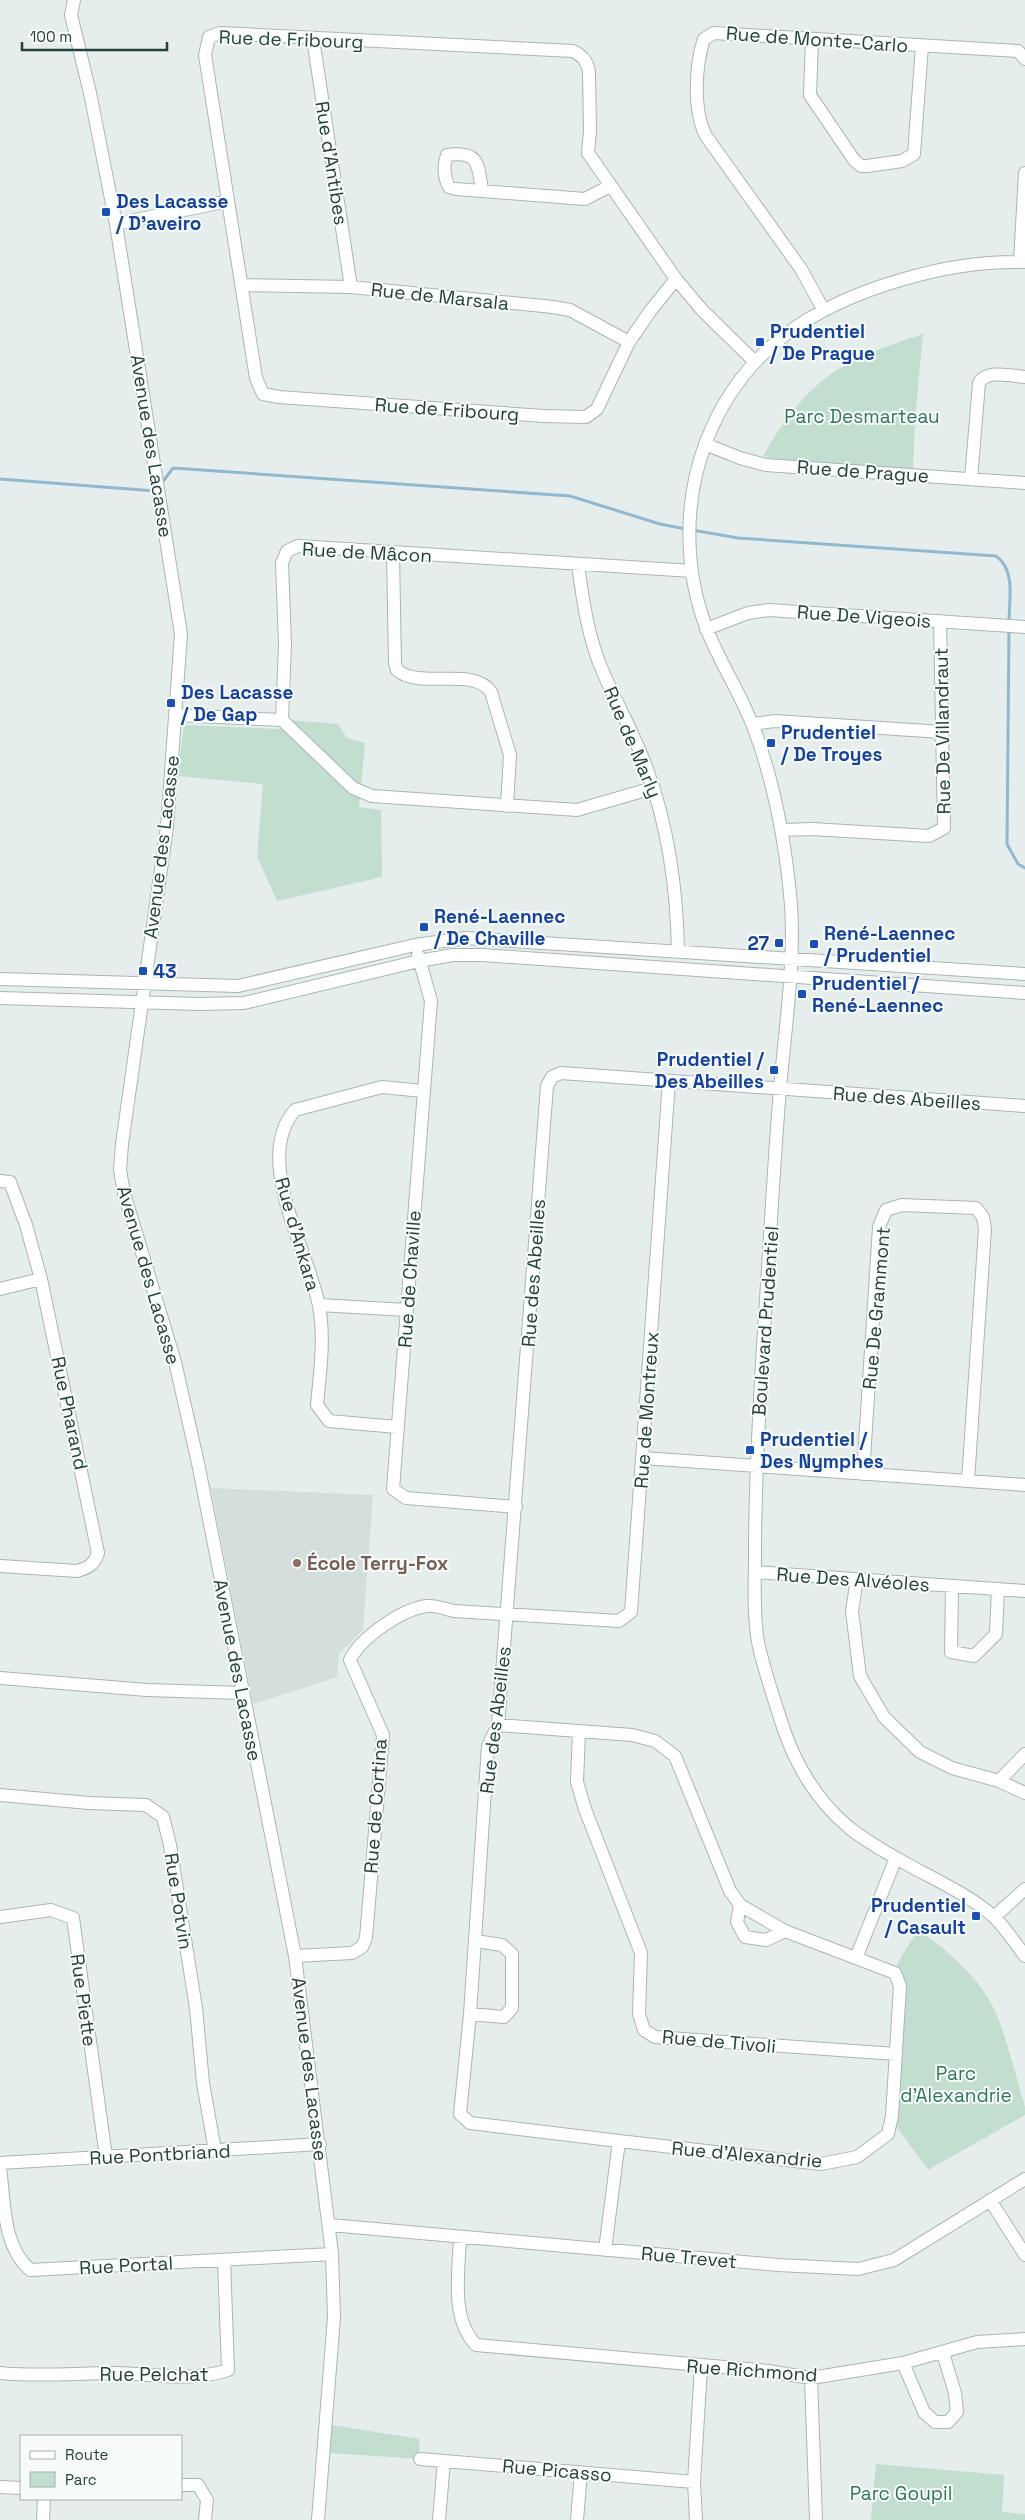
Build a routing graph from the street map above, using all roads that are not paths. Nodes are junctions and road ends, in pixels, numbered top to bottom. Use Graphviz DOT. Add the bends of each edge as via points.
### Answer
graph roads {
  1 [pos="74,0"];
  2 [pos="313,39"];
  3 [pos="812,39"];
  4 [pos="922,46"];
  5 [pos="1025,59"];
  6 [pos="1025,173"];
  7 [pos="610,186"];
  8 [pos="482,191"];
  9 [pos="228,201"];
  10 [pos="116,224"];
  11 [pos="1022,262"];
  12 [pos="676,279"];
  13 [pos="242,285"];
  14 [pos="351,287"];
  15 [pos="823,309"];
  16 [pos="629,342"];
  17 [pos="755,362"];
  18 [pos="1025,377"];
  19 [pos="705,444"];
  20 [pos="971,479"];
  21 [pos="1025,483"];
  22 [pos="393,553"];
  23 [pos="578,565"];
  24 [pos="692,571"];
  25 [pos="940,621"];
  26 [pos="1025,627"];
  27 [pos="706,629"];
  28 [pos="175,715"];
  29 [pos="282,720"];
  30 [pos="752,724"];
  31 [pos="942,732"];
  32 [pos="654,788"];
  33 [pos="507,806"];
  34 [pos="783,830"];
  35 [pos="415,945"];
  36 [pos="678,952"];
  37 [pos="791,959"];
  38 [pos="419,961"];
  39 [pos="1025,974"];
  40 [pos="790,975"];
  41 [pos="0,979"];
  42 [pos="144,983"];
  43 [pos="1025,993"];
  44 [pos="0,998"];
  45 [pos="142,1002"];
  46 [pos="669,1081"];
  47 [pos="780,1089"];
  48 [pos="423,1091"];
  49 [pos="1025,1106"];
  50 [pos="0,1181"];
  51 [pos="41,1279"];
  52 [pos="0,1289"];
  53 [pos="319,1306"];
  54 [pos="407,1310"];
  55 [pos="397,1427"];
  56 [pos="643,1458"];
  57 [pos="755,1465"];
  58 [pos="863,1474"];
  59 [pos="968,1481"];
  60 [pos="1025,1485"];
  61 [pos="516,1507"];
  62 [pos="0,1566"];
  63 [pos="755,1572"];
  64 [pos="857,1579"];
  65 [pos="952,1586"];
  66 [pos="998,1589"];
  67 [pos="1025,1591"];
  68 [pos="507,1612"];
  69 [pos="0,1678"];
  70 [pos="242,1693"];
  71 [pos="498,1725"];
  72 [pos="579,1731"];
  73 [pos="1025,1754"];
  74 [pos="999,1781"];
  75 [pos="1025,1793"];
  76 [pos="0,1795"];
  77 [pos="896,1858"];
  78 [pos="1025,1889"];
  79 [pos="740,1905"];
  80 [pos="0,1917"];
  81 [pos="994,1917"];
  82 [pos="785,1931"];
  83 [pos="476,1942"];
  84 [pos="295,1956"];
  85 [pos="1025,1956"];
  86 [pos="856,1958"];
  87 [pos="470,2014"];
  88 [pos="896,2054"];
  89 [pos="618,2142"];
  90 [pos="320,2144"];
  91 [pos="215,2152"];
  92 [pos="106,2157"];
  93 [pos="0,2163"];
  94 [pos="0,2168"];
  95 [pos="1025,2179"];
  96 [pos="990,2200"];
  97 [pos="330,2225"];
  98 [pos="460,2237"];
  99 [pos="605,2250"];
  100 [pos="332,2254"];
  101 [pos="1025,2255"];
  102 [pos="224,2260"];
  103 [pos="1025,2339"];
  104 [pos="943,2353"];
  105 [pos="903,2363"];
  106 [pos="701,2367"];
  107 [pos="0,2373"];
  108 [pos="811,2378"];
  109 [pos="420,2459"];
  110 [pos="444,2461"];
  111 [pos="581,2472"];
  112 [pos="694,2482"];
  113 [pos="182,2485"];
  114 [pos="0,2487"];
  115 [pos="20,2488"];
  116 [pos="44,2500"];
  117 [pos="43,2520"];
  118 [pos="205,2520"];
  119 [pos="318,2520"];
  120 [pos="440,2520"];
  121 [pos="577,2520"];
  122 [pos="696,2520"];
  123 [pos="816,2520"];
  1 -- 10 [label="street, Avenue des Lacasse" via="72,15"];
  2 -- 7 [label="street, Rue de Fribourg" via="580,54 587,62 589,72 588,153"];
  2 -- 9 [label="street, Rue de Fribourg" via="220,33 209,37 206,55"];
  2 -- 14 [label="street, Rue d'Antibes"];
  3 -- 4 [label="street, Rue de Monte-Carlo"];
  3 -- 4 [label="street" via="809,89 812,102 857,164 866,166 902,161 914,154"];
  3 -- 15 [label="street, Rue de Monte-Carlo" via="714,33 704,39 702,47 697,105 699,122 706,136 801,270"];
  4 -- 5 [label="street, Rue de Monte-Carlo" via="1018,51"];
  6 -- 11 [label="street"];
  7 -- 8 [label="street" via="585,199"];
  7 -- 12 [label="street, Rue de Fribourg"];
  9 -- 10 [label="street"];
  9 -- 13 [label="street, Rue de Fribourg"];
  10 -- 28 [label="street, Avenue des Lacasse" via="181,634"];
  11 -- 15 [label="street, Boulevard Prudentiel" via="965,265 927,272 872,288"];
  12 -- 16 [label="street, Rue de Fribourg"];
  12 -- 17 [label="street, Rue de Fribourg" via="702,310"];
  13 -- 14 [label="street, Rue de Marsala"];
  13 -- 16 [label="street, Rue de Fribourg" via="256,378 263,394 279,397 586,417 597,409"];
  14 -- 16 [label="street, Rue de Marsala" via="570,310"];
  15 -- 17 [label="street, Boulevard Prudentiel" via="789,331"];
  17 -- 19 [label="street, Boulevard Prudentiel" via="728,399"];
  18 -- 20 [label="street" via="994,375 985,376 979,382"];
  19 -- 20 [label="street, Rue de Prague" via="766,465"];
  19 -- 24 [label="street, Boulevard Prudentiel" via="690,516"];
  20 -- 21 [label="street, Rue de Prague"];
  22 -- 23 [label="street, Rue de Mâcon"];
  22 -- 29 [label="street, Rue de Mâcon" via="298,546 287,551 284,556"];
  22 -- 33 [label="street" via="395,663 398,670 410,677 474,681 487,686 510,756"];
  23 -- 24 [label="street, Rue de Mâcon"];
  23 -- 32 [label="street, Rue de Marly" via="582,600 597,656"];
  24 -- 27 [label="street, Boulevard Prudentiel"];
  25 -- 26 [label="street, Rue De Vigeois"];
  25 -- 27 [label="street, Rue De Vigeois" via="768,610 748,613"];
  25 -- 31 [label="street, Rue De Villandraut"];
  27 -- 30 [label="street, Boulevard Prudentiel"];
  28 -- 29 [label="street"];
  28 -- 42 [label="street, Avenue des Lacasse" via="166,827"];
  29 -- 33 [label="street" via="362,794"];
  30 -- 31 [label="street" via="775,721"];
  30 -- 34 [label="street, Boulevard Prudentiel"];
  31 -- 34 [label="street, Rue De Villandraut" via="944,828 929,836"];
  32 -- 33 [label="street" via="577,810"];
  32 -- 36 [label="street, Rue de Marly" via="674,876"];
  34 -- 37 [label="street, Boulevard Prudentiel" via="792,925"];
  35 -- 36 [label="street" via="466,938"];
  35 -- 38 [label="street, Rue de Chaville"];
  35 -- 42 [label="street" via="238,986"];
  36 -- 37 [label="street"];
  37 -- 39 [label="street"];
  37 -- 40 [label="street, Boulevard Prudentiel"];
  38 -- 40 [label="street" via="453,955 482,955"];
  38 -- 45 [label="street" via="244,1003"];
  38 -- 48 [label="street, Rue de Chaville" via="431,1001"];
  40 -- 43 [label="street"];
  40 -- 47 [label="street, Boulevard Prudentiel"];
  41 -- 42 [label="street"];
  42 -- 45 [label="street, Avenue des Lacasse"];
  44 -- 45 [label="street"];
  45 -- 70 [label="street, Avenue des Lacasse" via="120,1170 185,1408"];
  46 -- 47 [label="street, Rue des Abeilles"];
  46 -- 56 [label="street, Rue de Montreux"];
  46 -- 61 [label="street, Rue des Abeilles" via="562,1073 552,1076 547,1086"];
  47 -- 49 [label="street, Rue des Abeilles"];
  47 -- 57 [label="street, Boulevard Prudentiel"];
  48 -- 53 [label="street, Rue d'Ankara" via="382,1087 294,1110 288,1117 279,1152 279,1170"];
  48 -- 54 [label="street, Rue de Chaville"];
  50 -- 51 [label="street, Rue Pharand" via="10,1182"];
  51 -- 52 [label="street"];
  51 -- 62 [label="street, Rue Pharand" via="98,1553 88,1568 76,1571"];
  53 -- 54 [label="street"];
  53 -- 55 [label="street, Rue d'Ankara" via="322,1331 317,1405 329,1421"];
  54 -- 55 [label="street, Rue de Chaville"];
  55 -- 61 [label="street, Rue de Chaville" via="393,1489 406,1498"];
  56 -- 57 [label="street"];
  56 -- 68 [label="street, Rue de Montreux" via="631,1612 619,1621"];
  57 -- 58 [label="street"];
  57 -- 63 [label="street, Boulevard Prudentiel"];
  58 -- 59 [label="street"];
  58 -- 59 [label="street, Rue De Grammont" via="879,1226 886,1210 902,1206 976,1208 984,1217 985,1229"];
  59 -- 60 [label="street"];
  61 -- 68 [label="street, Rue des Abeilles"];
  63 -- 64 [label="street, Rue Des Alvéoles"];
  63 -- 77 [label="street, Boulevard Prudentiel" via="758,1640 785,1732 802,1773 844,1824"];
  64 -- 65 [label="street, Rue Des Alvéoles"];
  64 -- 74 [label="street" via="852,1611 860,1676 884,1717 920,1752 952,1768"];
  65 -- 66 [label="street, Rue Des Alvéoles"];
  65 -- 66 [label="street, Rue Des Alvéoles" via="951,1652 974,1656 996,1634"];
  66 -- 67 [label="street, Rue Des Alvéoles"];
  68 -- 71 [label="street, Rue des Abeilles"];
  68 -- 84 [label="street, Rue de Cortina" via="454,1611 428,1606 410,1610 390,1620 354,1652 350,1660 353,1672 383,1735 366,1938 362,1948 352,1953"];
  69 -- 70 [label="street" via="147,1690"];
  70 -- 84 [label="street, Avenue des Lacasse"];
  71 -- 72 [label="street, Rue d'Alexandrie"];
  71 -- 83 [label="street, Rue des Abeilles" via="488,1746"];
  72 -- 79 [label="street, Rue d'Alexandrie" via="632,1735 655,1741 675,1756 730,1891"];
  72 -- 88 [label="street, Rue de Tivoli" via="577,1782 641,1953 639,2014 644,2030 655,2037"];
  73 -- 74 [label="street"];
  74 -- 75 [label="street"];
  76 -- 91 [label="street, Rue Potvin" via="146,1805 163,1817 194,1998 203,2083"];
  77 -- 81 [label="street, Boulevard Prudentiel" via="951,1887"];
  77 -- 86 [label="street"];
  78 -- 81 [label="street"];
  79 -- 82 [label="street, Rue d'Alexandrie"];
  79 -- 82 [label="street, Rue d'Alexandrie" via="737,1922 745,1937 766,1940"];
  80 -- 92 [label="street, Rue Piette" via="51,1910 73,1918"];
  81 -- 85 [label="street, Boulevard Prudentiel"];
  82 -- 86 [label="street, Rue d'Alexandrie"];
  83 -- 87 [label="street, Rue des Abeilles"];
  83 -- 87 [label="street" via="502,1945 512,1954 512,2008 504,2017"];
  84 -- 90 [label="street, Avenue des Lacasse"];
  86 -- 88 [label="street, Rue d'Alexandrie" via="895,1973 900,1986"];
  87 -- 89 [label="street, Rue des Abeilles" via="460,2114 470,2123"];
  88 -- 89 [label="street, Rue d'Alexandrie" via="888,2134 856,2157 821,2164"];
  89 -- 99 [label="street"];
  90 -- 91 [label="street, Rue Pontbriand"];
  90 -- 97 [label="street, Avenue des Lacasse"];
  91 -- 92 [label="street, Rue Pontbriand"];
  92 -- 93 [label="street, Rue Pontbriand"];
  94 -- 102 [label="street, Rue Portal" via="10,2242 19,2260 30,2270"];
  95 -- 96 [label="street, Rue Trevet"];
  96 -- 99 [label="street, Rue Trevet" via="894,2260 858,2269"];
  96 -- 101 [label="street"];
  97 -- 98 [label="street, Rue Trevet"];
  97 -- 100 [label="street, Avenue des Lacasse"];
  98 -- 99 [label="street, Rue Trevet"];
  98 -- 106 [label="street, Rue Richmond" via="459,2314 466,2335 476,2345"];
  100 -- 102 [label="street, Rue Portal"];
  100 -- 119 [label="street, Avenue des Lacasse" via="334,2317"];
  102 -- 107 [label="street, Rue Pelchat" via="228,2370 210,2376 26,2376"];
  103 -- 104 [label="street, Rue Richmond" via="977,2342"];
  104 -- 105 [label="street, Rue Richmond"];
  104 -- 105 [label="street" via="957,2412 948,2422 935,2422 924,2412"];
  105 -- 108 [label="street, Rue Richmond"];
  106 -- 108 [label="street, Rue Richmond" via="768,2371"];
  106 -- 112 [label="street"];
  108 -- 123 [label="street"];
  109 -- 110 [label="street, Rue Picasso"];
  110 -- 111 [label="street, Rue Picasso"];
  110 -- 120 [label="street"];
  111 -- 112 [label="street, Rue Picasso"];
  111 -- 121 [label="street"];
  112 -- 122 [label="street"];
  113 -- 118 [label="street" via="198,2485 207,2500"];
  114 -- 115 [label="street"];
  116 -- 117 [label="street"];
}
